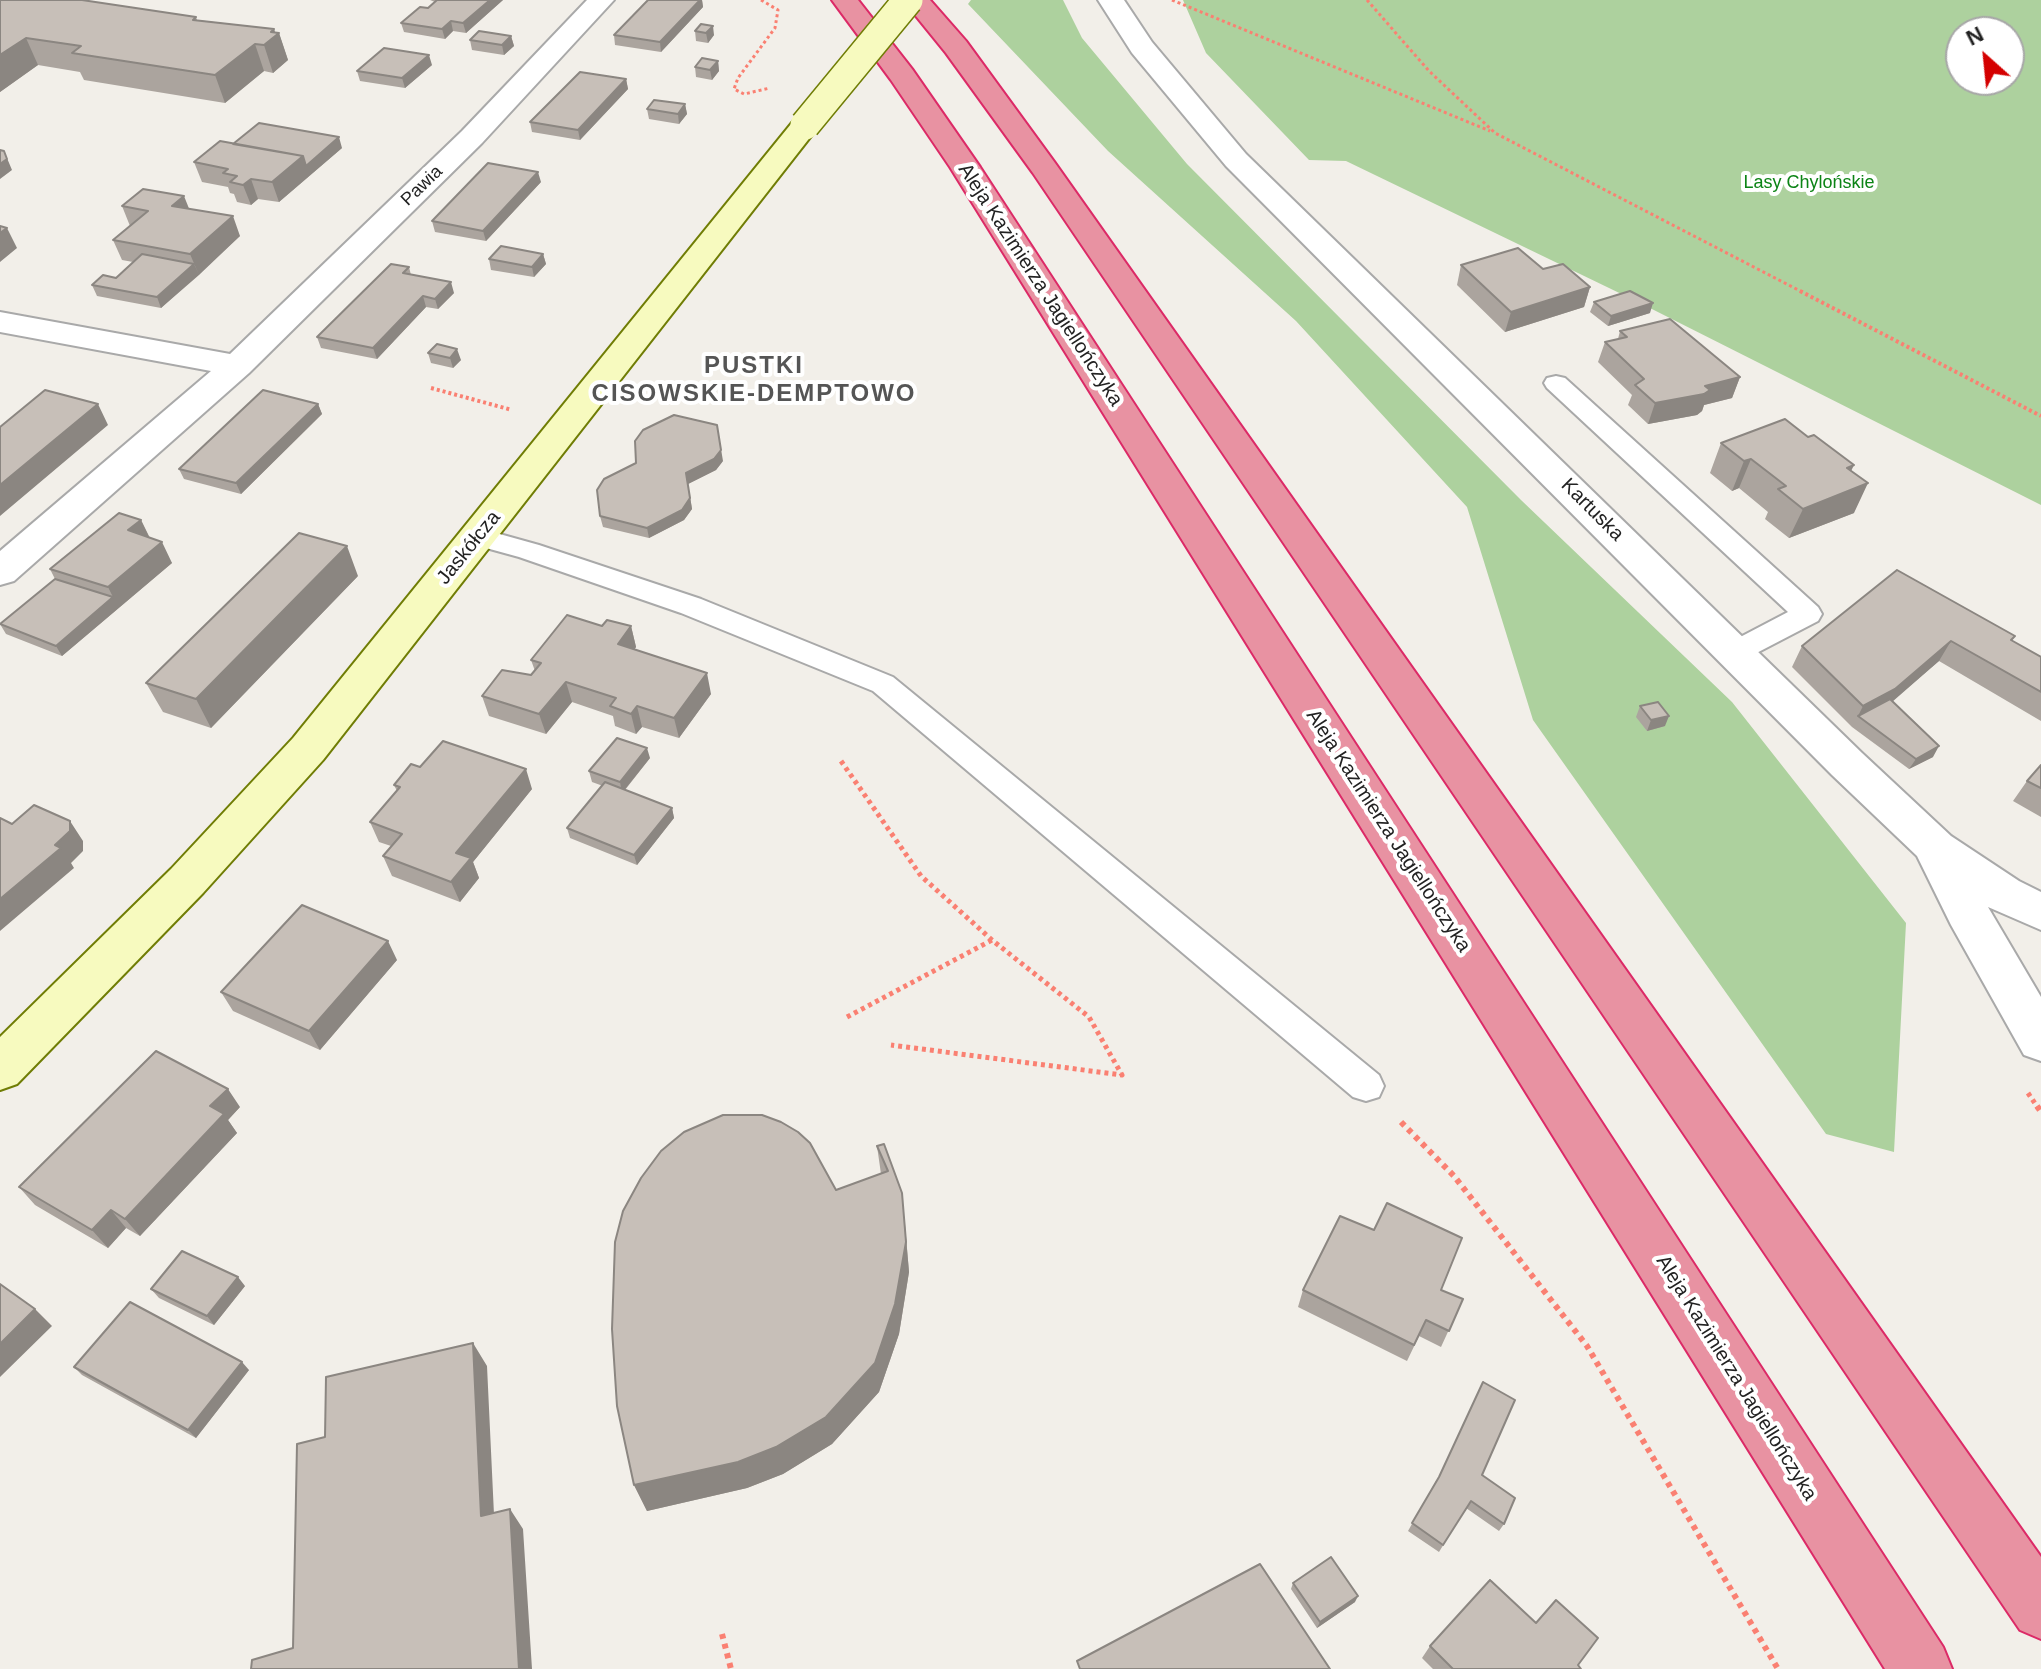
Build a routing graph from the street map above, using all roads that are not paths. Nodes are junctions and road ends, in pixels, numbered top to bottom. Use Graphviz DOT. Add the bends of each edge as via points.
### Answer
graph roads {
  1 [pos="601,0"];
  2 [pos="845,0"];
  3 [pos="908,0"];
  4 [pos="916,0"];
  5 [pos="1111,0"];
  6 [pos="0,322"];
  7 [pos="237,366"];
  8 [pos="1556,383"];
  9 [pos="478,537"];
  10 [pos="0,572"];
  11 [pos="1735,652"];
  12 [pos="1934,845"];
  13 [pos="2041,912"];
  14 [pos="2041,1041"];
  15 [pos="0,1069"];
  16 [pos="1366,1086"];
  17 [pos="2041,1609"];
  18 [pos="1921,1669"];
  1 -- 7 [label="street, Pawia" via="472,137"];
  2 -- 18 [label="highway, Aleja Kazimierza Jagiellończyka" via="965,167"];
  3 -- 9 [label="street, Jaskółcza, bridge"];
  4 -- 17 [label="highway" via="1045,169"];
  5 -- 11 [label="street, Kartuska" via="1142,47 1236,160"];
  6 -- 7 [label="street"];
  7 -- 10 [label="street, Pawia"];
  8 -- 11 [label="lane" via="1808,614"];
  9 -- 15 [label="street, Jaskółcza" via="246,819"];
  9 -- 16 [label="lane" via="704,611 883,684"];
  11 -- 12 [label="street, Kartuska"];
  12 -- 13 [label="street" via="2003,894"];
  12 -- 14 [label="street, Kartuska"];
}
